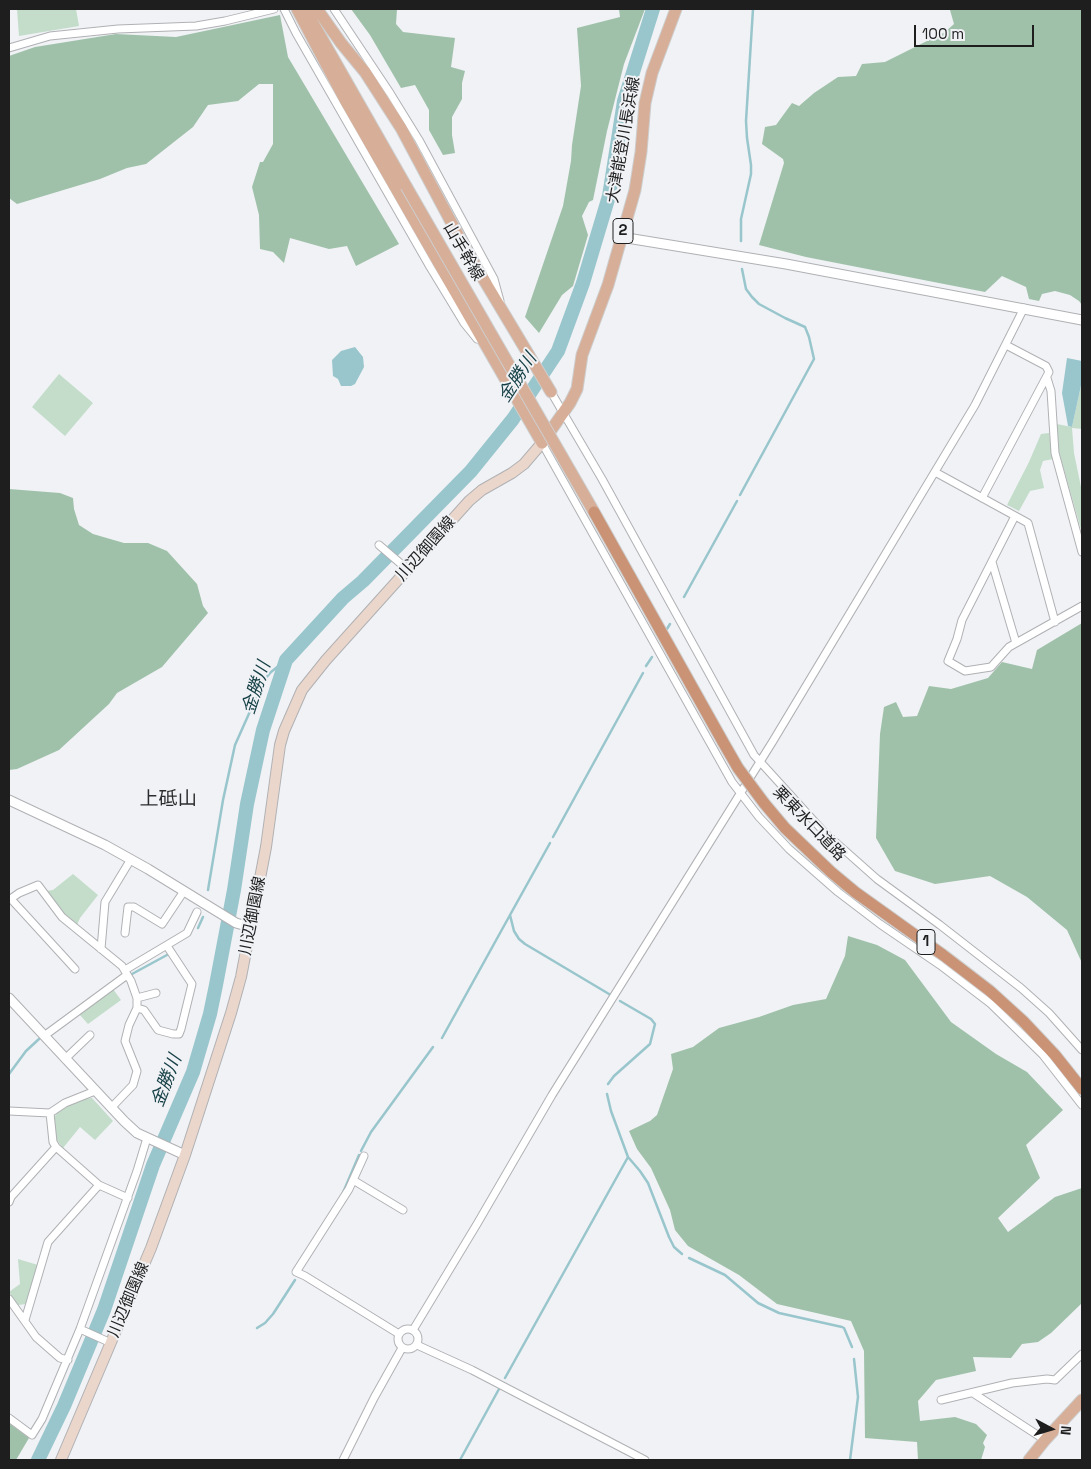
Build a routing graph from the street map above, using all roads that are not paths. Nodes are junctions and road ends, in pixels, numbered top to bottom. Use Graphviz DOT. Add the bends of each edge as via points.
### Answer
graph roads {
  1 [pos="274,9"];
  2 [pos="284,9"];
  3 [pos="297,9"];
  4 [pos="305,9"];
  5 [pos="334,9"];
  6 [pos="676,9"];
  7 [pos="320,13"];
  8 [pos="308,21"];
  9 [pos="9,48"];
  10 [pos="621,237"];
  11 [pos="1024,308"];
  12 [pos="504,314"];
  13 [pos="1082,320"];
  14 [pos="1006,345"];
  15 [pos="493,359"];
  16 [pos="1047,378"];
  17 [pos="551,392"];
  18 [pos="564,412"];
  19 [pos="542,443"];
  20 [pos="935,472"];
  21 [pos="982,498"];
  22 [pos="594,512"];
  23 [pos="1015,516"];
  24 [pos="379,545"];
  25 [pos="1082,551"];
  26 [pos="992,562"];
  27 [pos="407,568"];
  28 [pos="1082,606"];
  29 [pos="1055,622"];
  30 [pos="1016,643"];
  31 [pos="760,762"];
  32 [pos="741,792"];
  33 [pos="9,800"];
  34 [pos="130,859"];
  35 [pos="184,891"];
  36 [pos="10,900"];
  37 [pos="198,912"];
  38 [pos="247,926"];
  39 [pos="125,933"];
  40 [pos="167,946"];
  41 [pos="101,949"];
  42 [pos="75,969"];
  43 [pos="126,973"];
  44 [pos="156,993"];
  45 [pos="9,998"];
  46 [pos="137,998"];
  47 [pos="137,1008"];
  48 [pos="90,1035"];
  49 [pos="44,1036"];
  50 [pos="1082,1050"];
  51 [pos="65,1059"];
  52 [pos="1082,1089"];
  53 [pos="96,1091"];
  54 [pos="1082,1105"];
  55 [pos="111,1108"];
  56 [pos="9,1111"];
  57 [pos="50,1113"];
  58 [pos="148,1139"];
  59 [pos="56,1147"];
  60 [pos="185,1156"];
  61 [pos="364,1156"];
  62 [pos="353,1180"];
  63 [pos="99,1185"];
  64 [pos="128,1198"];
  65 [pos="9,1202"];
  66 [pos="402,1210"];
  67 [pos="9,1299"];
  68 [pos="25,1320"];
  69 [pos="82,1330"];
  70 [pos="413,1330"];
  71 [pos="399,1334"];
  72 [pos="109,1342"];
  73 [pos="417,1345"];
  74 [pos="402,1348"];
  75 [pos="1082,1354"];
  76 [pos="68,1360"];
  77 [pos="973,1392"];
  78 [pos="941,1400"];
  79 [pos="1082,1400"];
  80 [pos="9,1418"];
  81 [pos="1044,1440"];
  82 [pos="61,1460"];
  83 [pos="343,1460"];
  84 [pos="645,1460"];
  85 [pos="1029,1460"];
  1 -- 9 [label="street" via="196,26 50,36"];
  2 -- 15 [label="street" via="430,267 464,323"];
  3 -- 8 [label="main road"];
  4 -- 8 [label="main road, 山手幹線"];
  5 -- 12 [label="street" via="419,140 494,279"];
  6 -- 10 [label="main road, 大津能登川長浜線 / 2" via="652,73 645,103 638,174"];
  7 -- 12 [label="main road" via="391,112"];
  8 -- 15 [label="main road" via="345,100"];
  8 -- 22 [label="main road, 山手幹線, bridge"];
  10 -- 11 [label="street"];
  10 -- 18 [label="main road, 大津能登川長浜線 / 2" via="601,308 582,355 577,389"];
  11 -- 13 [label="street"];
  11 -- 14 [label="street"];
  12 -- 17 [label="main road"];
  14 -- 16 [label="street" via="1046,366"];
  14 -- 20 [label="street"];
  15 -- 19 [label="main road"];
  16 -- 21 [label="street"];
  16 -- 25 [label="street" via="1051,391 1055,453"];
  17 -- 18 [label="street"];
  18 -- 19 [label="main road, 大津能登川長浜線 / 2"];
  18 -- 31 [label="street" via="733,719"];
  19 -- 27 [label="main road, 川辺御園線" via="524,464 469,501"];
  19 -- 32 [label="street" via="732,782"];
  20 -- 21 [label="street"];
  20 -- 31 [label="street"];
  21 -- 23 [label="street"];
  22 -- 52 [label="highway, 栗東水口道路 / 1, bridge" via="738,768 785,828 855,892 990,991 1055,1054"];
  23 -- 26 [label="street"];
  23 -- 29 [label="street" via="1028,523"];
  24 -- 27 [label="street"];
  26 -- 30 [label="street"];
  26 -- 30 [label="street" via="962,620 948,661 965,671 992,667 1009,646"];
  27 -- 38 [label="main road, 川辺御園線" via="302,690 284,731 266,847"];
  28 -- 29 [label="street"];
  29 -- 30 [label="street"];
  31 -- 32 [label="street"];
  31 -- 50 [label="street" via="824,832 877,879 1021,988"];
  32 -- 54 [label="street" via="789,849 838,892 991,1004 1044,1055"];
  32 -- 70 [label="street" via="552,1095"];
  33 -- 34 [label="street"];
  34 -- 35 [label="street"];
  34 -- 41 [label="street" via="106,902"];
  35 -- 38 [label="street" via="236,923"];
  35 -- 39 [label="street" via="162,924 132,906 128,907"];
  36 -- 41 [label="street" via="38,885 62,917"];
  36 -- 42 [label="street"];
  37 -- 40 [label="street" via="186,933"];
  38 -- 60 [label="main road, 川辺御園線" via="241,977"];
  40 -- 43 [label="street"];
  40 -- 47 [label="street" via="192,984 182,1029 179,1034 158,1030 144,1010"];
  41 -- 43 [label="street"];
  43 -- 46 [label="street"];
  43 -- 49 [label="street"];
  44 -- 46 [label="street"];
  45 -- 49 [label="street"];
  46 -- 47 [label="street"];
  47 -- 55 [label="street" via="125,1041 137,1071 133,1085"];
  48 -- 51 [label="street"];
  49 -- 51 [label="street"];
  51 -- 53 [label="street"];
  53 -- 55 [label="street"];
  53 -- 57 [label="street" via="65,1103"];
  55 -- 58 [label="street"];
  56 -- 57 [label="street"];
  57 -- 59 [label="street"];
  58 -- 60 [label="street"];
  58 -- 64 [label="street"];
  59 -- 63 [label="street"];
  59 -- 65 [label="street"];
  60 -- 72 [label="main road, 川辺御園線" via="151,1248"];
  61 -- 62 [label="street"];
  62 -- 66 [label="street"];
  62 -- 71 [label="street" via="296,1272"];
  63 -- 64 [label="street"];
  63 -- 68 [label="street" via="48,1242"];
  64 -- 69 [label="street"];
  67 -- 68 [label="street"];
  68 -- 76 [label="street" via="36,1337 60,1358"];
  69 -- 72 [label="street"];
  69 -- 76 [label="street"];
  70 -- 71 [label="street" via="405,1329"];
  70 -- 73 [label="street" via="418,1338"];
  71 -- 74 [label="street" via="398,1342"];
  72 -- 82 [label="main road, 川辺御園線"];
  73 -- 74 [label="street" via="411,1350"];
  73 -- 84 [label="street"];
  74 -- 83 [label="street"];
  75 -- 77 [label="street" via="1055,1380 1012,1383"];
  76 -- 80 [label="street" via="32,1435"];
  77 -- 78 [label="street"];
  77 -- 81 [label="street"];
  79 -- 81 [label="main road"];
  81 -- 85 [label="main road"];
}
